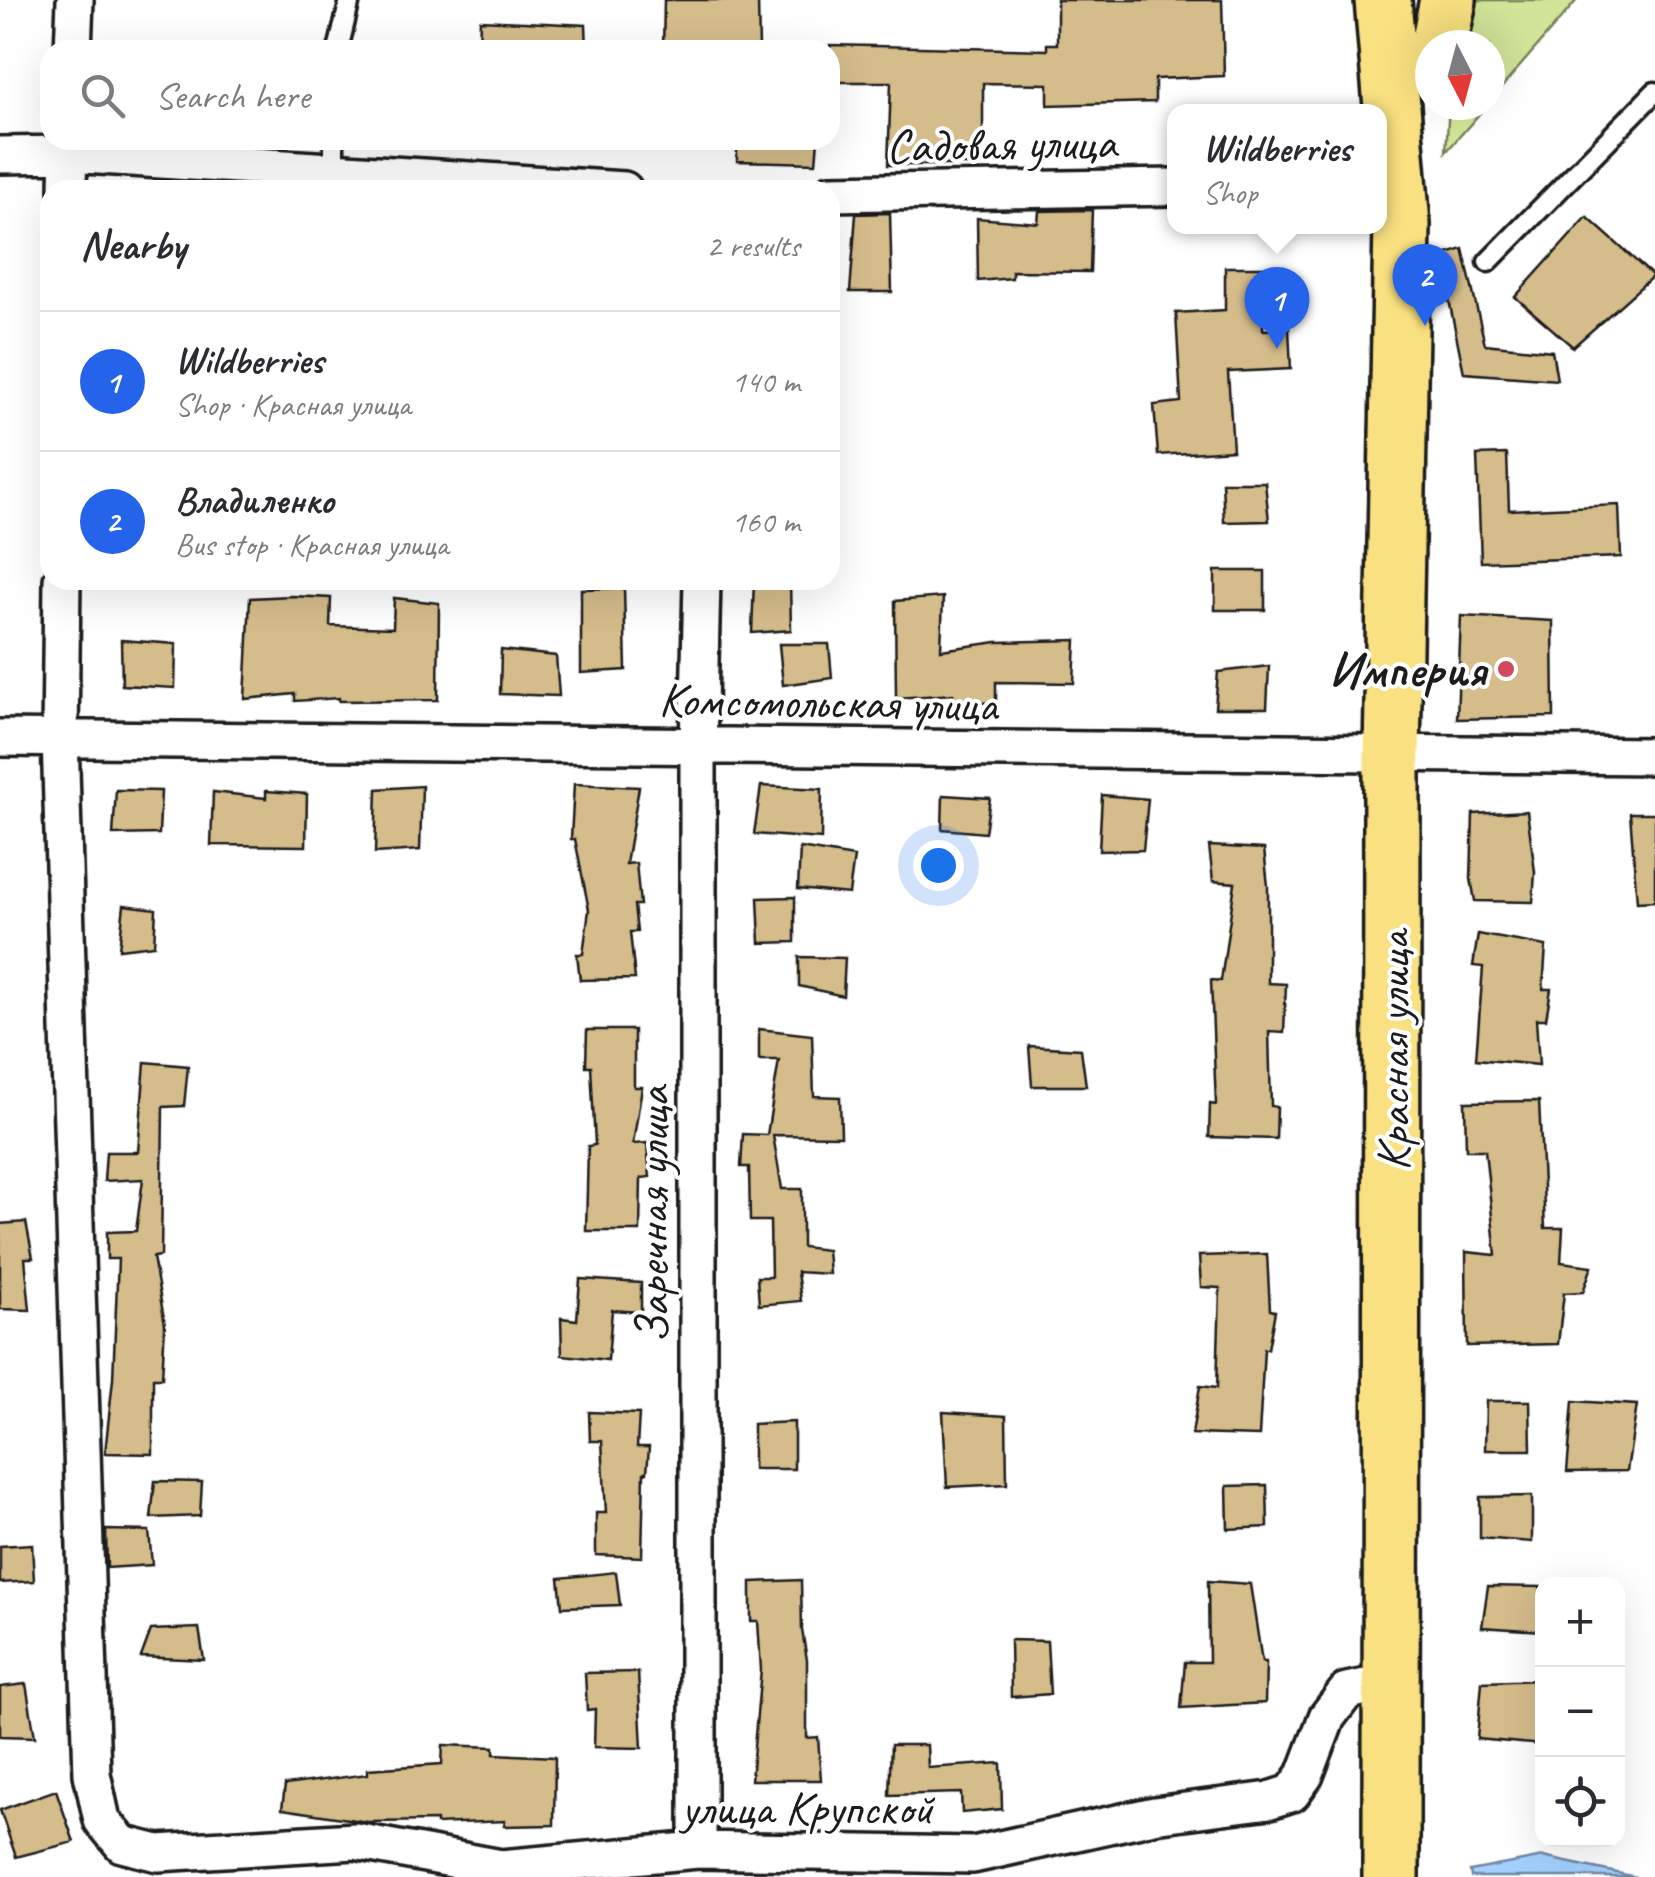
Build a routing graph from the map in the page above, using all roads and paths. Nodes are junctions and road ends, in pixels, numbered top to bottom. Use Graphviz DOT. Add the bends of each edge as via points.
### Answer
graph roads {
  1 [pos="74,0"];
  2 [pos="350,0"];
  3 [pos="1383,0"];
  4 [pos="1448,0"];
  5 [pos="1442,30"];
  6 [pos="73,40"];
  7 [pos="340,40"];
  8 [pos="1655,92"];
  9 [pos="1387,104"];
  10 [pos="1387,112"];
  11 [pos="1421,120"];
  12 [pos="46,150"];
  13 [pos="69,150"];
  14 [pos="148,150"];
  15 [pos="0,156"];
  16 [pos="334,157"];
  17 [pos="68,180"];
  18 [pos="536,180"];
  19 [pos="1167,188"];
  20 [pos="840,193"];
  21 [pos="1391,225"];
  22 [pos="1488,262"];
  23 [pos="62,590"];
  24 [pos="702,590"];
  25 [pos="60,737"];
  26 [pos="0,738"];
  27 [pos="698,748"];
  28 [pos="1392,755"];
  29 [pos="1655,756"];
  30 [pos="1390,1682"];
  31 [pos="698,1850"];
  32 [pos="1392,1877"];
  1 -- 6 [label="street"];
  2 -- 7 [label="lane"];
  3 -- 9 [label="main road"];
  4 -- 5 [label="main road"];
  8 -- 22 [label="lane"];
  10 -- 21 [label="main road"];
  11 -- 21 [label="main road"];
  12 -- 15 [label="street"];
  13 -- 17 [label="street"];
  14 -- 16 [label="street"];
  16 -- 18 [label="street"];
  19 -- 20 [label="street, Садовая улица"];
  21 -- 28 [label="main road, Красная улица"];
  23 -- 25 [label="street"];
  24 -- 27 [label="street, Заречная улица"];
  25 -- 26 [label="street, Комсомольская улица"];
  25 -- 27 [label="street, Комсомольская улица"];
  25 -- 31 [label="street, улица Крупской" via="92,1774 102,1820 122,1844 158,1853 354,1841 502,1868"];
  27 -- 28 [label="street, Комсомольская улица"];
  27 -- 31 [label="street, Заречная улица"];
  28 -- 29 [label="street, Комсомольская улица"];
  28 -- 30 [label="main road, Красная улица"];
  30 -- 31 [label="street, улица Крупской" via="1348,1690 1327,1717 1305,1775 1292,1793 1270,1800 1154,1815 973,1855"];
  30 -- 32 [label="main road, Красная улица"];
}
